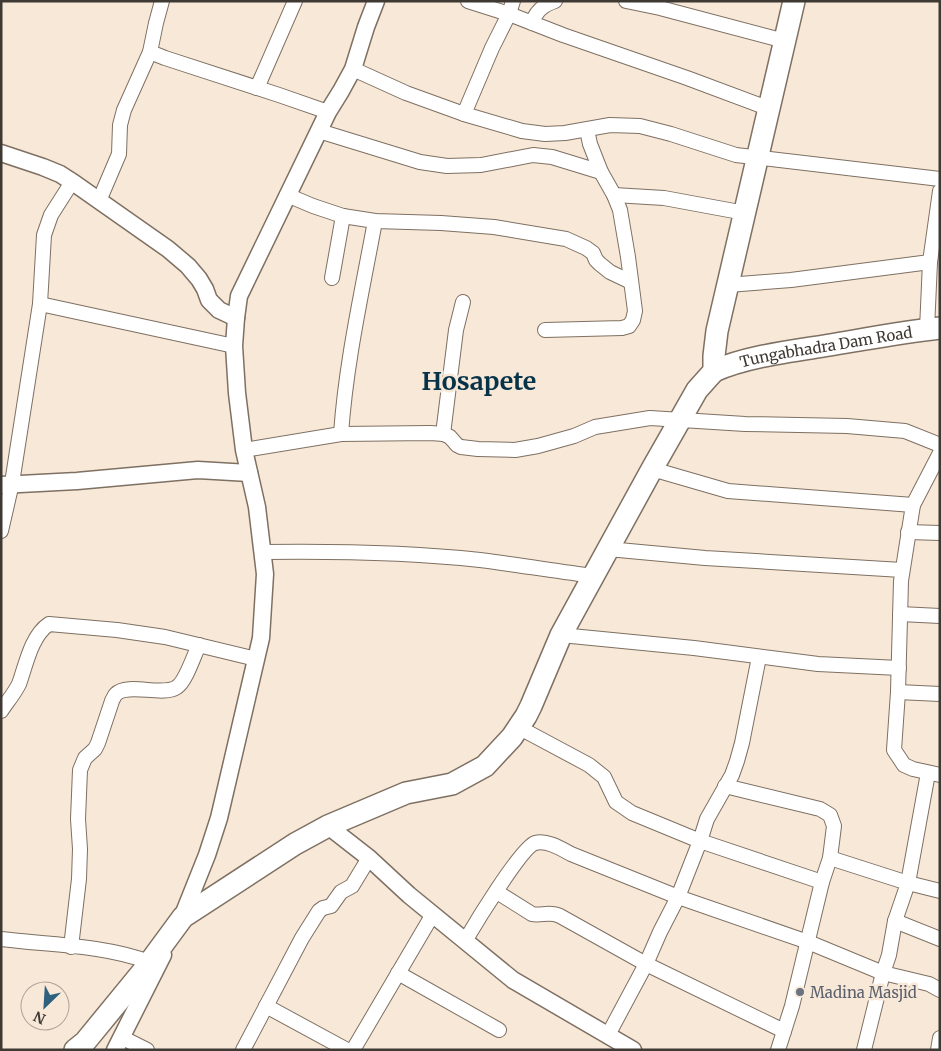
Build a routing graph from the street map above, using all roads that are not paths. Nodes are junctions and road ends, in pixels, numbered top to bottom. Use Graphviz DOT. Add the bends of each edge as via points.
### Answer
graph roads {
  1 [pos="162,1"];
  2 [pos="295,1"];
  3 [pos="376,1"];
  4 [pos="468,1"];
  5 [pos="555,1"];
  6 [pos="626,1"];
  7 [pos="794,1"];
  8 [pos="511,8"];
  9 [pos="532,23"];
  10 [pos="785,41"];
  11 [pos="150,52"];
  12 [pos="353,69"];
  13 [pos="257,88"];
  14 [pos="770,109"];
  15 [pos="328,112"];
  16 [pos="464,114"];
  17 [pos="587,130"];
  18 [pos="319,132"];
  19 [pos="1,153"];
  20 [pos="758,158"];
  21 [pos="601,172"];
  22 [pos="940,179"];
  23 [pos="72,182"];
  24 [pos="940,191"];
  25 [pos="287,195"];
  26 [pos="614,195"];
  27 [pos="99,201"];
  28 [pos="745,212"];
  29 [pos="343,216"];
  30 [pos="375,221"];
  31 [pos="934,258"];
  32 [pos="332,278"];
  33 [pos="631,282"];
  34 [pos="728,285"];
  35 [pos="463,302"];
  36 [pos="40,304"];
  37 [pos="236,318"];
  38 [pos="933,328"];
  39 [pos="545,330"];
  40 [pos="234,346"];
  41 [pos="714,371"];
  42 [pos="680,420"];
  43 [pos="341,434"];
  44 [pos="443,434"];
  45 [pos="940,445"];
  46 [pos="244,450"];
  47 [pos="938,460"];
  48 [pos="652,469"];
  49 [pos="249,473"];
  50 [pos="7,484"];
  51 [pos="913,506"];
  52 [pos="1,531"];
  53 [pos="908,532"];
  54 [pos="940,533"];
  55 [pos="608,549"];
  56 [pos="262,552"];
  57 [pos="902,570"];
  58 [pos="593,576"];
  59 [pos="900,614"];
  60 [pos="940,616"];
  61 [pos="561,635"];
  62 [pos="199,645"];
  63 [pos="759,656"];
  64 [pos="256,658"];
  65 [pos="898,668"];
  66 [pos="898,692"];
  67 [pos="940,694"];
  68 [pos="1,711"];
  69 [pos="518,727"];
  70 [pos="934,774"];
  71 [pos="725,786"];
  72 [pos="328,826"];
  73 [pos="700,841"];
  74 [pos="370,858"];
  75 [pos="830,858"];
  76 [pos="822,882"];
  77 [pos="908,882"];
  78 [pos="940,891"];
  79 [pos="496,892"];
  80 [pos="678,897"];
  81 [pos="433,914"];
  82 [pos="183,916"];
  83 [pos="895,921"];
  84 [pos="940,939"];
  85 [pos="1,940"];
  86 [pos="465,941"];
  87 [pos="808,942"];
  88 [pos="71,946"];
  89 [pos="150,962"];
  90 [pos="646,964"];
  91 [pos="398,972"];
  92 [pos="883,973"];
  93 [pos="940,990"];
  94 [pos="266,1006"];
  95 [pos="499,1030"];
  96 [pos="784,1031"];
  97 [pos="940,1038"];
  98 [pos="118,1044"];
  99 [pos="618,1044"];
  100 [pos="75,1050"];
  101 [pos="147,1050"];
  102 [pos="243,1050"];
  103 [pos="347,1050"];
  104 [pos="353,1050"];
  105 [pos="778,1050"];
  106 [pos="864,1050"];
  107 [pos="938,1050"];
  1 -- 11 [label="street"];
  2 -- 13 [label="street"];
  3 -- 12 [label="street"];
  4 -- 8 [label="street"];
  5 -- 9 [label="street" via="542,6"];
  6 -- 10 [label="street"];
  7 -- 10 [label="main road"];
  8 -- 9 [label="street"];
  8 -- 16 [label="street"];
  9 -- 14 [label="street"];
  10 -- 14 [label="main road"];
  11 -- 13 [label="street"];
  11 -- 27 [label="street" via="124,110 119,154"];
  12 -- 15 [label="street"];
  12 -- 16 [label="street"];
  13 -- 15 [label="street"];
  14 -- 20 [label="main road"];
  15 -- 18 [label="street"];
  16 -- 17 [label="street" via="522,131 545,134"];
  17 -- 20 [label="street" via="610,125 640,126 736,155"];
  17 -- 21 [label="street"];
  18 -- 21 [label="street" via="435,165 481,164 533,155 552,157"];
  18 -- 25 [label="street"];
  19 -- 23 [label="street" via="43,167"];
  20 -- 22 [label="street"];
  20 -- 28 [label="main road"];
  21 -- 26 [label="street"];
  23 -- 27 [label="street"];
  23 -- 36 [label="street" via="44,235"];
  24 -- 31 [label="street"];
  25 -- 29 [label="street"];
  25 -- 37 [label="street" via="239,296"];
  26 -- 28 [label="street" via="664,198"];
  26 -- 33 [label="street" via="620,210"];
  27 -- 37 [label="street" via="188,266 199,279 209,300 219,310"];
  28 -- 34 [label="main road"];
  29 -- 30 [label="street"];
  29 -- 32 [label="street"];
  30 -- 33 [label="street" via="494,227 566,239 586,248 610,272"];
  30 -- 43 [label="street" via="347,374"];
  31 -- 34 [label="street" via="791,280"];
  31 -- 38 [label="street"];
  33 -- 39 [label="street" via="635,311 629,326"];
  34 -- 41 [label="main road" via="717,331"];
  35 -- 44 [label="street" via="456,330"];
  36 -- 40 [label="street"];
  36 -- 50 [label="street"];
  37 -- 40 [label="street"];
  38 -- 41 [label="main road, Tungabhadra Dam Road" via="791,351"];
  40 -- 46 [label="street"];
  41 -- 42 [label="main road" via="697,390"];
  42 -- 44 [label="street" via="650,418 624,421 515,450 461,447"];
  42 -- 45 [label="street" via="905,431"];
  42 -- 48 [label="main road"];
  43 -- 44 [label="street"];
  43 -- 46 [label="street"];
  46 -- 49 [label="street"];
  47 -- 51 [label="street"];
  48 -- 51 [label="street" via="728,491"];
  48 -- 55 [label="main road"];
  49 -- 50 [label="street" via="198,470"];
  49 -- 56 [label="street"];
  50 -- 52 [label="street"];
  51 -- 53 [label="street"];
  53 -- 54 [label="street"];
  53 -- 57 [label="street"];
  55 -- 57 [label="street"];
  55 -- 58 [label="main road"];
  56 -- 58 [label="street" via="402,554 479,560"];
  56 -- 64 [label="street" via="265,574 261,638"];
  57 -- 59 [label="street"];
  58 -- 61 [label="main road"];
  59 -- 60 [label="street"];
  59 -- 65 [label="street"];
  61 -- 63 [label="street"];
  61 -- 69 [label="main road" via="531,706"];
  62 -- 64 [label="street"];
  62 -- 68 [label="street" via="117,630 48,624 38,634 18,686"];
  62 -- 88 [label="street" via="178,687 170,690 125,690 116,694 95,749 83,762 79,783 79,879"];
  63 -- 65 [label="street" via="818,664"];
  63 -- 71 [label="street" via="742,743"];
  64 -- 82 [label="street" via="218,818"];
  65 -- 66 [label="street"];
  66 -- 67 [label="street"];
  66 -- 70 [label="street" via="894,750 904,765"];
  69 -- 72 [label="main road" via="485,766 452,784 406,794"];
  69 -- 73 [label="street" via="599,772 622,808"];
  70 -- 77 [label="street"];
  71 -- 73 [label="street" via="707,819"];
  71 -- 75 [label="street" via="830,815 834,826"];
  72 -- 74 [label="street"];
  72 -- 82 [label="main road"];
  73 -- 76 [label="street"];
  73 -- 80 [label="street"];
  74 -- 81 [label="street"];
  74 -- 94 [label="street" via="352,886 340,892 331,906 320,912 302,938"];
  75 -- 76 [label="street"];
  75 -- 77 [label="street"];
  76 -- 87 [label="street"];
  77 -- 78 [label="street"];
  77 -- 83 [label="street"];
  79 -- 80 [label="street" via="535,840 557,846"];
  79 -- 86 [label="street"];
  79 -- 90 [label="street" via="532,914 555,913"];
  80 -- 87 [label="street"];
  80 -- 90 [label="street"];
  81 -- 86 [label="street"];
  81 -- 91 [label="street"];
  82 -- 89 [label="main road"];
  82 -- 98 [label="street"];
  83 -- 84 [label="street"];
  83 -- 92 [label="street"];
  85 -- 88 [label="street"];
  86 -- 99 [label="street" via="513,980"];
  87 -- 92 [label="street"];
  87 -- 96 [label="street"];
  88 -- 89 [label="street"];
  89 -- 100 [label="main road"];
  90 -- 96 [label="street"];
  90 -- 99 [label="street"];
  91 -- 95 [label="street"];
  91 -- 104 [label="street"];
  92 -- 93 [label="street" via="930,984"];
  92 -- 106 [label="street"];
  94 -- 102 [label="street"];
  94 -- 103 [label="street"];
  96 -- 105 [label="street"];
  97 -- 107 [label="street"];
  98 -- 101 [label="street"];
}
